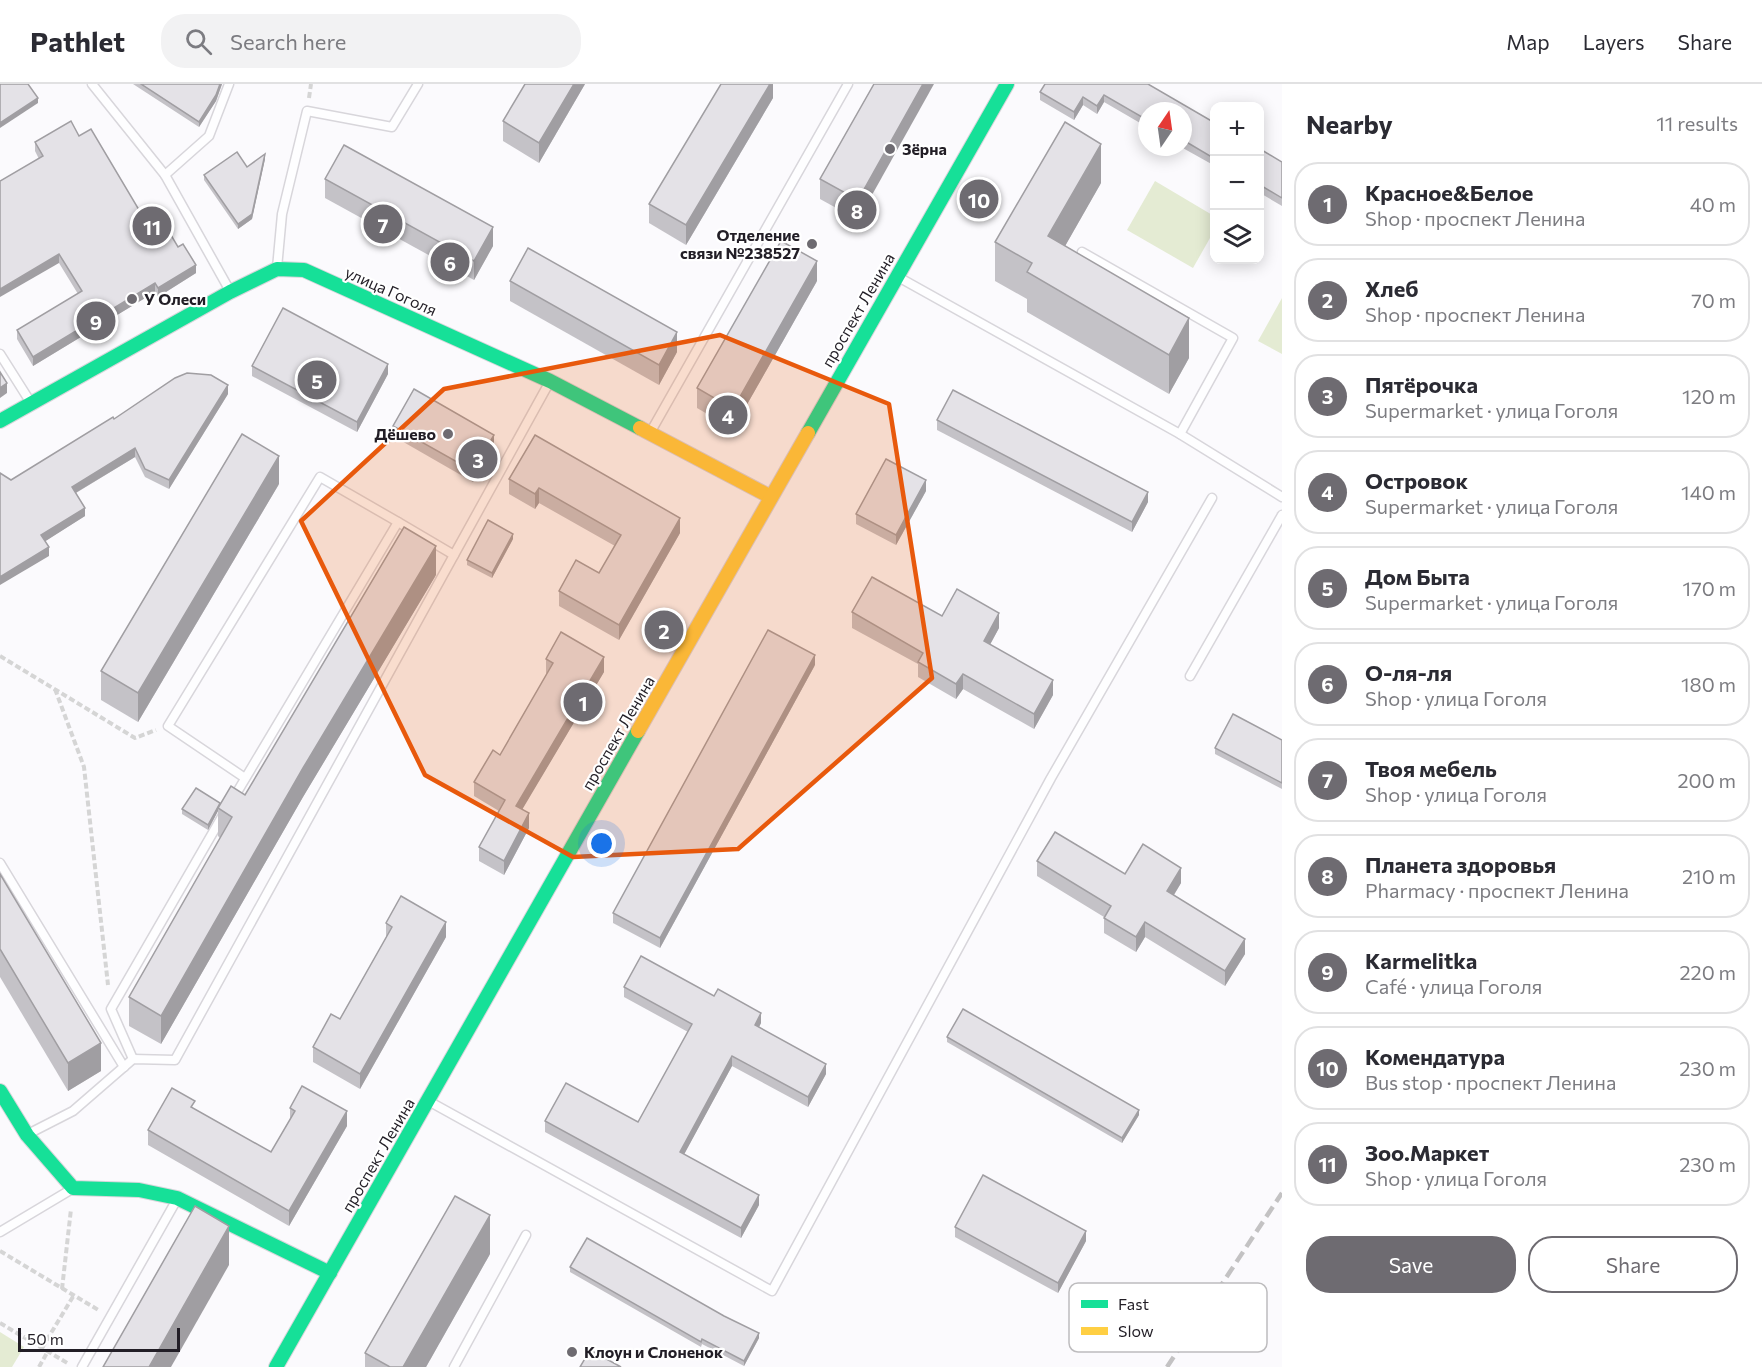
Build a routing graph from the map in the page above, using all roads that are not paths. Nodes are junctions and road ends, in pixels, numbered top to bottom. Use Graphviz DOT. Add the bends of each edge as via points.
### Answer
graph roads {
  1 [pos="92,84"];
  2 [pos="229,84"];
  3 [pos="417,84"];
  4 [pos="848,84"];
  5 [pos="1007,84"];
  6 [pos="165,176"];
  7 [pos="1082,252"];
  8 [pos="277,269"];
  9 [pos="896,276"];
  10 [pos="230,292"];
  11 [pos="0,354"];
  12 [pos="550,381"];
  13 [pos="32,403"];
  14 [pos="0,421"];
  15 [pos="650,433"];
  16 [pos="1180,434"];
  17 [pos="771,497"];
  18 [pos="1282,497"];
  19 [pos="1212,498"];
  20 [pos="1282,515"];
  21 [pos="398,522"];
  22 [pos="454,555"];
  23 [pos="1190,676"];
  24 [pos="245,778"];
  25 [pos="0,863"];
  26 [pos="133,1059"];
  27 [pos="124,1067"];
  28 [pos="0,1090"];
  29 [pos="428,1101"];
  30 [pos="27,1135"];
  31 [pos="73,1188"];
  32 [pos="177,1198"];
  33 [pos="0,1232"];
  34 [pos="526,1235"];
  35 [pos="330,1273"];
  36 [pos="81,1367"];
  37 [pos="276,1367"];
  38 [pos="454,1367"];
  1 -- 6 [label="lane"];
  2 -- 6 [label="lane" via="209,136"];
  3 -- 8 [label="lane" via="392,127 307,111 282,214"];
  4 -- 15 [label="lane"];
  5 -- 9 [label="main road, проспект Ленина"];
  6 -- 10 [label="lane"];
  7 -- 16 [label="lane" via="1233,338"];
  8 -- 10 [label="main road"];
  8 -- 12 [label="main road, улица Гоголя" via="304,270"];
  9 -- 16 [label="lane"];
  9 -- 17 [label="main road, проспект Ленина"];
  10 -- 13 [label="main road"];
  11 -- 13 [label="lane"];
  12 -- 15 [label="main road, улица Гоголя"];
  12 -- 22 [label="lane"];
  13 -- 14 [label="main road"];
  15 -- 17 [label="main road, улица Гоголя"];
  16 -- 18 [label="lane"];
  17 -- 29 [label="main road, проспект Ленина"];
  19 -- 29 [label="lane" via="1051,778 772,1291"];
  20 -- 23 [label="lane"];
  21 -- 22 [label="lane"];
  21 -- 24 [label="lane"];
  21 -- 24 [label="lane" via="320,477 168,726"];
  22 -- 26 [label="lane" via="175,1060"];
  24 -- 26 [label="lane" via="111,1009"];
  25 -- 27 [label="lane"];
  26 -- 27 [label="lane"];
  27 -- 30 [label="lane" via="73,1111"];
  28 -- 30 [label="main road"];
  29 -- 35 [label="main road, проспект Ленина"];
  30 -- 31 [label="main road"];
  31 -- 32 [label="main road" via="139,1190"];
  31 -- 33 [label="lane"];
  32 -- 35 [label="main road"];
  32 -- 36 [label="lane"];
  34 -- 38 [label="lane"];
  35 -- 37 [label="main road, проспект Ленина"];
}
